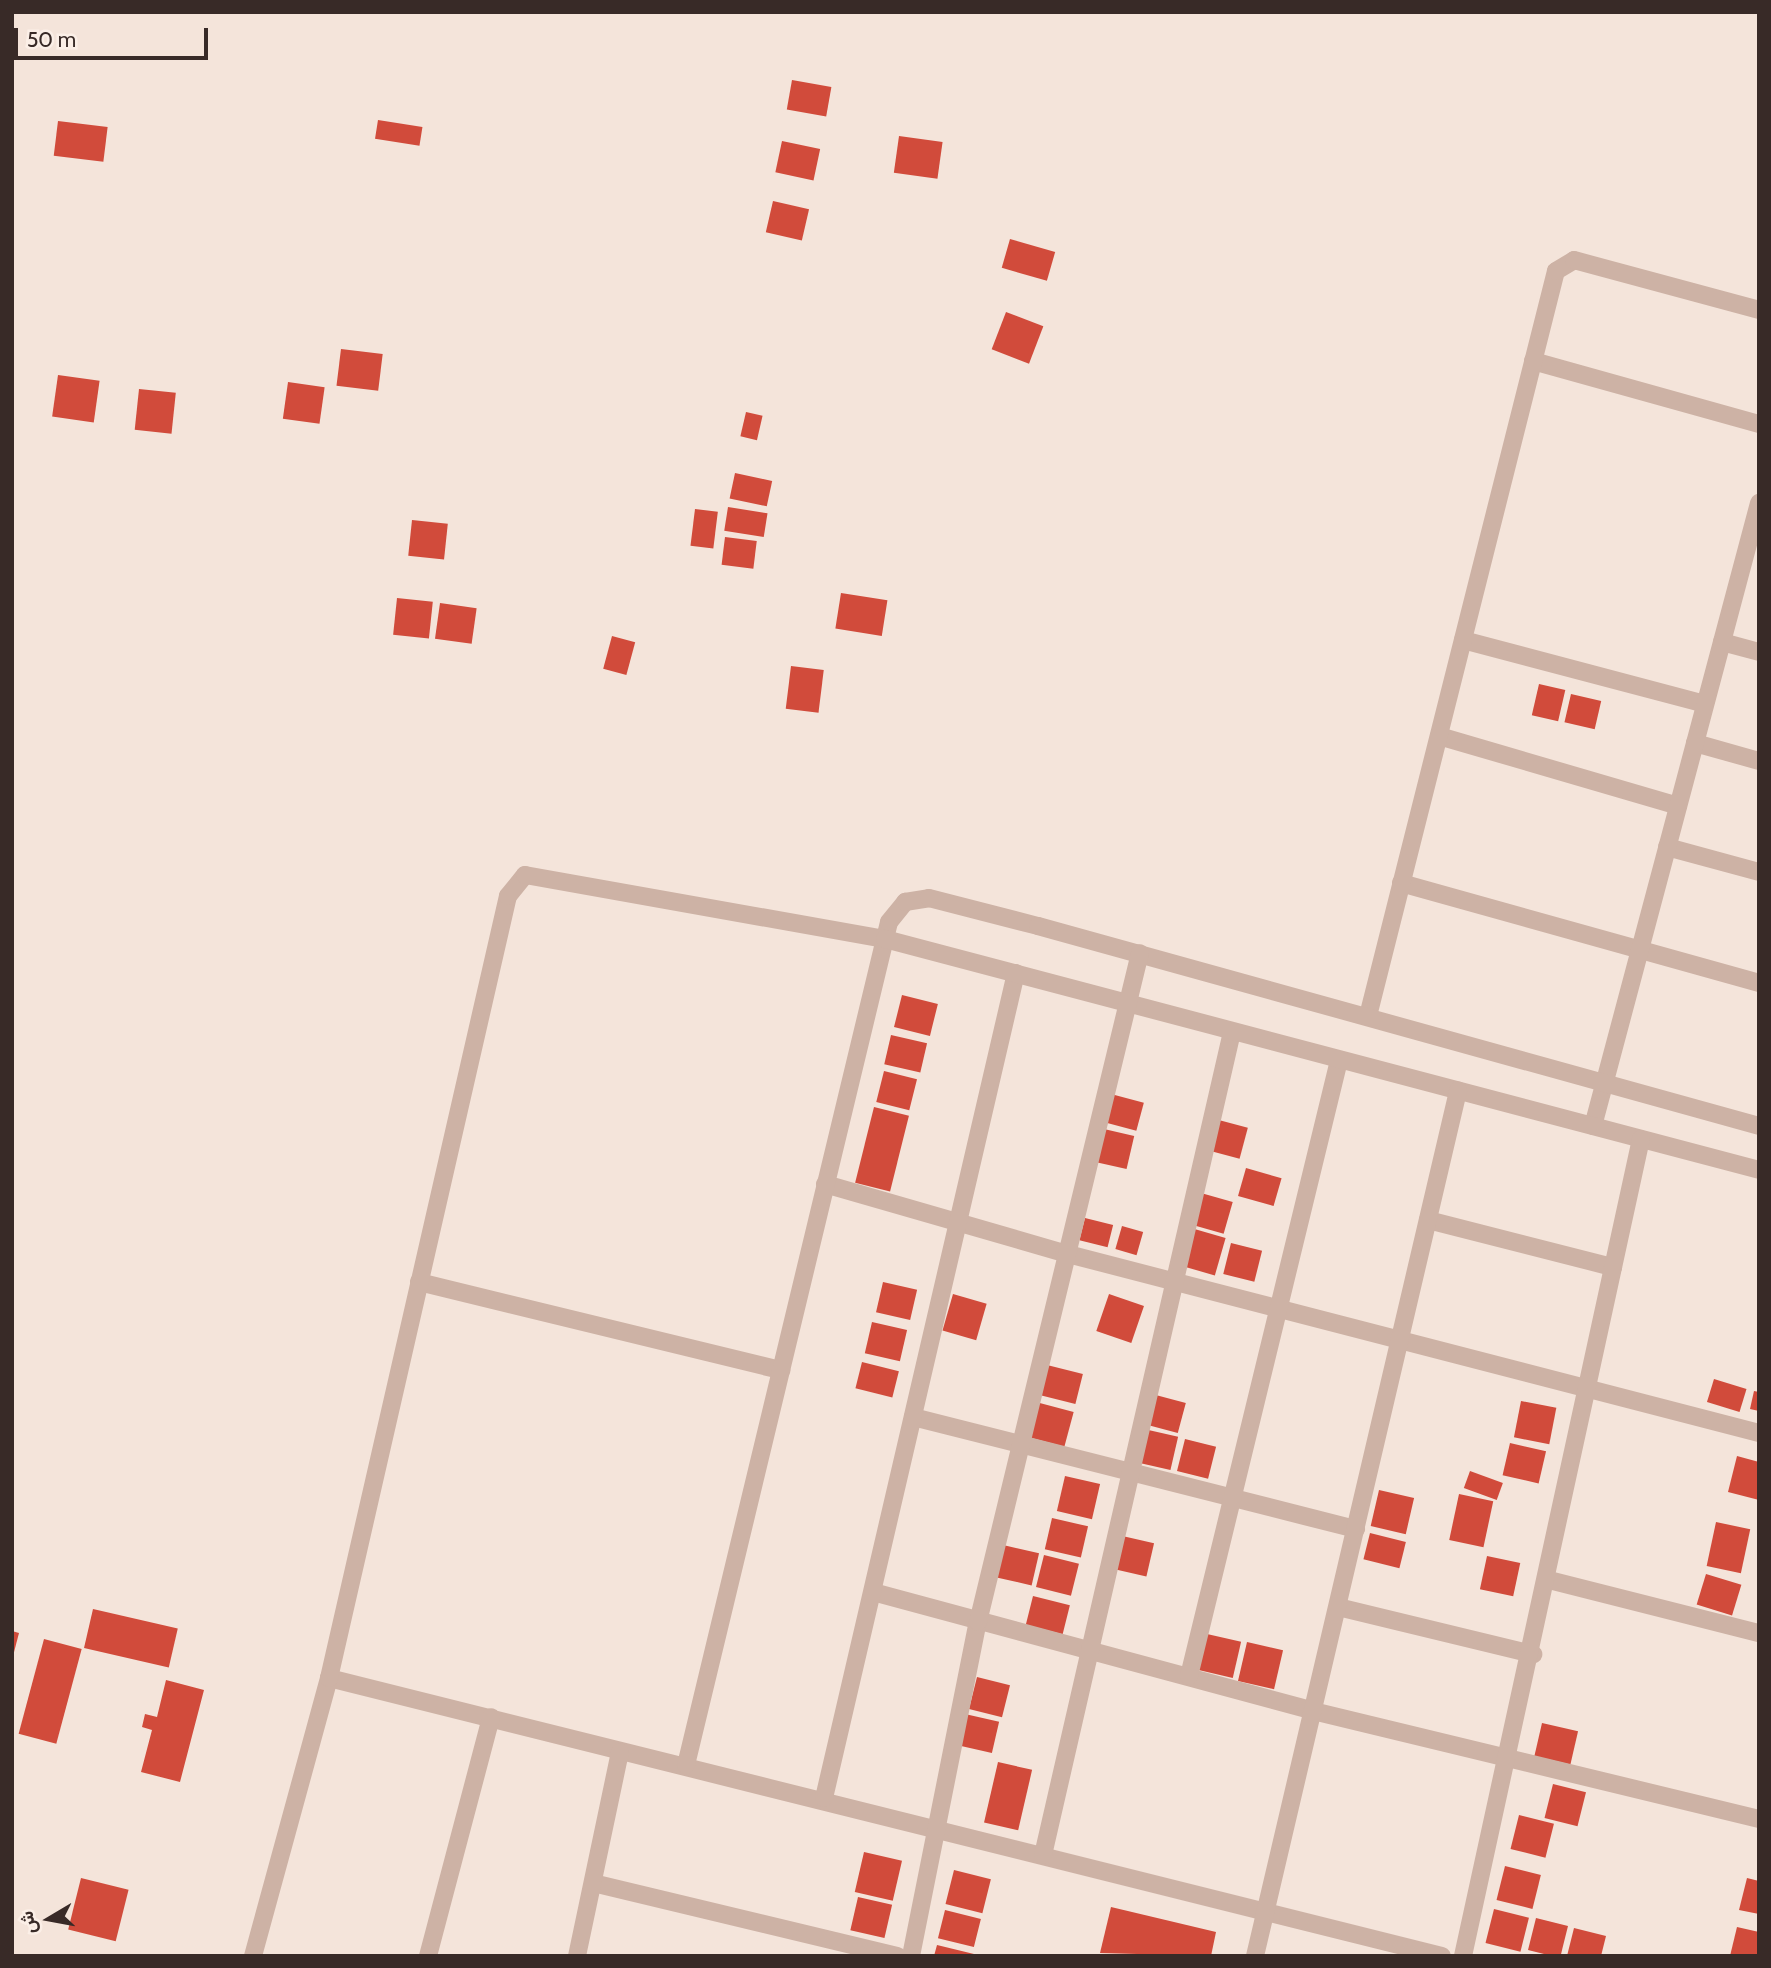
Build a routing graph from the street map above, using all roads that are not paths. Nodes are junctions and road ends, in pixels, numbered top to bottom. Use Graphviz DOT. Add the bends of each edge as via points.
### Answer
graph roads {
  1 [pos="1759,310"];
  2 [pos="1533,361"];
  3 [pos="1759,424"];
  4 [pos="1759,503"];
  5 [pos="1755,535"];
  6 [pos="1462,640"];
  7 [pos="1722,642"];
  8 [pos="1759,652"];
  9 [pos="1705,704"];
  10 [pos="1439,736"];
  11 [pos="1695,743"];
  12 [pos="1759,761"];
  13 [pos="1678,806"];
  14 [pos="1667,847"];
  15 [pos="1759,872"];
  16 [pos="1401,883"];
  17 [pos="885,939"];
  18 [pos="1641,951"];
  19 [pos="1140,953"];
  20 [pos="1016,973"];
  21 [pos="1759,983"];
  22 [pos="1126,1005"];
  23 [pos="1368,1016"];
  24 [pos="1232,1032"];
  25 [pos="1339,1060"];
  26 [pos="1605,1080"];
  27 [pos="1458,1091"];
  28 [pos="1593,1126"];
  29 [pos="1759,1126"];
  30 [pos="1642,1139"];
  31 [pos="1759,1170"];
  32 [pos="825,1184"];
  33 [pos="1428,1220"];
  34 [pos="958,1223"];
  35 [pos="1064,1253"];
  36 [pos="1613,1267"];
  37 [pos="1174,1280"];
  38 [pos="419,1282"];
  39 [pos="1278,1304"];
  40 [pos="1401,1337"];
  41 [pos="780,1370"];
  42 [pos="1590,1388"];
  43 [pos="913,1417"];
  44 [pos="1759,1433"];
  45 [pos="1020,1443"];
  46 [pos="1129,1471"];
  47 [pos="1232,1498"];
  48 [pos="1356,1530"];
  49 [pos="1549,1580"];
  50 [pos="873,1592"];
  51 [pos="1338,1607"];
  52 [pos="978,1622"];
  53 [pos="1759,1633"];
  54 [pos="1087,1650"];
  55 [pos="1534,1654"];
  56 [pos="1189,1676"];
  57 [pos="329,1678"];
  58 [pos="1313,1711"];
  59 [pos="491,1717"];
  60 [pos="620,1752"];
  61 [pos="1511,1756"];
  62 [pos="686,1765"];
  63 [pos="824,1798"];
  64 [pos="1759,1818"];
  65 [pos="937,1828"];
  66 [pos="1043,1855"];
  67 [pos="593,1883"];
  68 [pos="1266,1911"];
  69 [pos="1390,1949"];
  70 [pos="253,1956"];
  71 [pos="428,1956"];
  72 [pos="577,1956"];
  73 [pos="897,1956"];
  74 [pos="911,1956"];
  75 [pos="1255,1956"];
  76 [pos="1442,1956"];
  77 [pos="1463,1956"];
  1 -- 2 [label="street" via="1567,260 1556,271"];
  2 -- 3 [label="street"];
  2 -- 6 [label="street"];
  4 -- 5 [label="street"];
  5 -- 7 [label="street"];
  6 -- 9 [label="street"];
  6 -- 10 [label="street"];
  7 -- 8 [label="street"];
  7 -- 9 [label="street"];
  9 -- 11 [label="street"];
  10 -- 13 [label="street"];
  10 -- 16 [label="street"];
  11 -- 12 [label="street"];
  11 -- 13 [label="street"];
  13 -- 14 [label="street"];
  14 -- 15 [label="street"];
  14 -- 18 [label="street"];
  16 -- 18 [label="street"];
  16 -- 23 [label="street"];
  17 -- 19 [label="street" via="897,910 915,898 929,898"];
  17 -- 20 [label="street"];
  17 -- 32 [label="street"];
  17 -- 38 [label="street" via="541,874 514,882"];
  18 -- 21 [label="street"];
  18 -- 26 [label="street"];
  19 -- 22 [label="street"];
  19 -- 23 [label="street"];
  20 -- 22 [label="street"];
  20 -- 34 [label="street"];
  22 -- 24 [label="street"];
  22 -- 35 [label="street"];
  23 -- 26 [label="street"];
  24 -- 25 [label="street"];
  24 -- 37 [label="street"];
  25 -- 27 [label="street"];
  25 -- 39 [label="street"];
  26 -- 28 [label="street"];
  26 -- 29 [label="street"];
  27 -- 28 [label="street"];
  27 -- 33 [label="street"];
  28 -- 30 [label="street"];
  30 -- 31 [label="street"];
  30 -- 36 [label="street"];
  32 -- 34 [label="street"];
  32 -- 41 [label="street"];
  33 -- 36 [label="street"];
  33 -- 40 [label="street"];
  34 -- 35 [label="street"];
  34 -- 43 [label="street"];
  35 -- 37 [label="street"];
  35 -- 45 [label="street"];
  36 -- 42 [label="street"];
  37 -- 39 [label="street"];
  37 -- 46 [label="street"];
  38 -- 41 [label="street"];
  38 -- 57 [label="street"];
  39 -- 40 [label="street"];
  39 -- 47 [label="street"];
  40 -- 42 [label="street"];
  40 -- 48 [label="street"];
  41 -- 62 [label="street"];
  42 -- 44 [label="street"];
  42 -- 49 [label="street"];
  43 -- 45 [label="street"];
  43 -- 50 [label="street"];
  45 -- 46 [label="street"];
  45 -- 52 [label="street"];
  46 -- 47 [label="street"];
  46 -- 54 [label="street"];
  47 -- 48 [label="street"];
  47 -- 56 [label="street"];
  48 -- 51 [label="street"];
  49 -- 53 [label="street"];
  49 -- 55 [label="street"];
  50 -- 52 [label="street"];
  50 -- 63 [label="street"];
  51 -- 55 [label="street"];
  51 -- 58 [label="street"];
  52 -- 54 [label="street"];
  52 -- 65 [label="street"];
  54 -- 56 [label="street"];
  54 -- 66 [label="street"];
  55 -- 61 [label="street"];
  56 -- 58 [label="street"];
  57 -- 59 [label="street"];
  57 -- 70 [label="street"];
  58 -- 61 [label="street"];
  58 -- 68 [label="street"];
  59 -- 60 [label="street"];
  59 -- 71 [label="street"];
  60 -- 62 [label="street"];
  60 -- 67 [label="street"];
  61 -- 64 [label="street"];
  61 -- 77 [label="street"];
  62 -- 63 [label="street"];
  63 -- 65 [label="street"];
  65 -- 66 [label="street"];
  65 -- 74 [label="street"];
  66 -- 68 [label="street"];
  67 -- 72 [label="street"];
  67 -- 73 [label="street"];
  68 -- 69 [label="street"];
  68 -- 75 [label="street"];
  69 -- 76 [label="street"];
}
